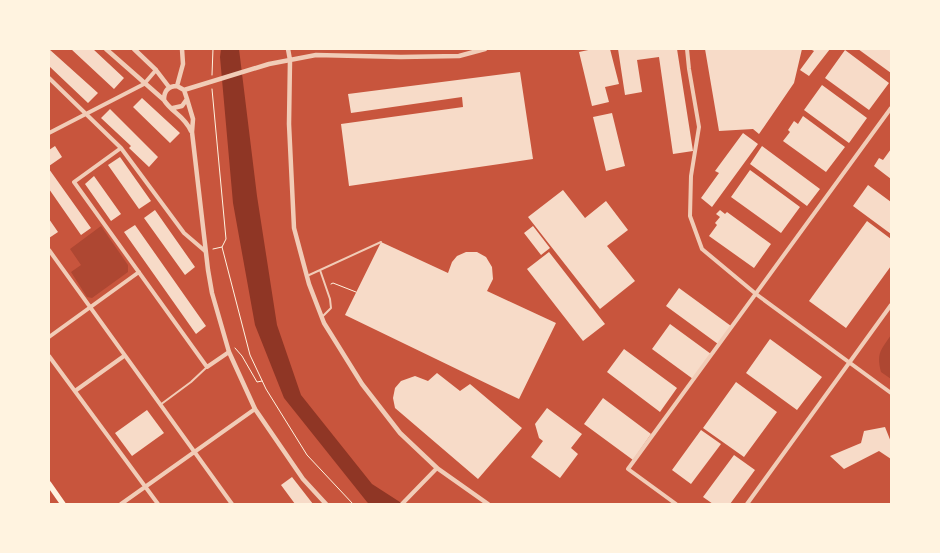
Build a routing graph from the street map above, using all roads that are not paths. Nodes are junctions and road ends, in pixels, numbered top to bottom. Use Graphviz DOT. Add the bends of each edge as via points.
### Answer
graph roads {
  1 [pos="106,49"];
  2 [pos="134,49"];
  3 [pos="182,49"];
  4 [pos="288,49"];
  5 [pos="485,49"];
  6 [pos="687,49"];
  7 [pos="290,60"];
  8 [pos="156,70"];
  9 [pos="49,78"];
  10 [pos="144,84"];
  11 [pos="177,86"];
  12 [pos="169,87"];
  13 [pos="184,90"];
  14 [pos="186,98"];
  15 [pos="164,100"];
  16 [pos="173,108"];
  17 [pos="891,108"];
  18 [pos="87,114"];
  19 [pos="192,132"];
  20 [pos="49,134"];
  21 [pos="122,148"];
  22 [pos="380,242"];
  23 [pos="49,250"];
  24 [pos="205,250"];
  25 [pos="320,270"];
  26 [pos="138,272"];
  27 [pos="307,276"];
  28 [pos="756,294"];
  29 [pos="891,305"];
  30 [pos="90,307"];
  31 [pos="321,317"];
  32 [pos="49,337"];
  33 [pos="229,352"];
  34 [pos="49,356"];
  35 [pos="124,356"];
  36 [pos="849,363"];
  37 [pos="207,367"];
  38 [pos="75,391"];
  39 [pos="891,393"];
  40 [pos="160,405"];
  41 [pos="255,409"];
  42 [pos="194,451"];
  43 [pos="437,468"];
  44 [pos="49,484"];
  45 [pos="146,487"];
  46 [pos="63,504"];
  47 [pos="121,504"];
  48 [pos="158,504"];
  49 [pos="232,504"];
  50 [pos="326,504"];
  51 [pos="402,504"];
  52 [pos="488,504"];
  53 [pos="676,504"];
  54 [pos="747,504"];
  1 -- 10 [label="street"];
  2 -- 8 [label="street"];
  3 -- 11 [label="street" via="183,64"];
  4 -- 7 [label="street"];
  5 -- 7 [label="street" via="459,56 316,55"];
  6 -- 28 [label="street" via="699,127 690,216 702,249"];
  7 -- 13 [label="street"];
  7 -- 27 [label="street" via="289,124 294,228"];
  8 -- 10 [label="street"];
  8 -- 12 [label="street"];
  9 -- 18 [label="street"];
  10 -- 15 [label="street"];
  10 -- 18 [label="street"];
  11 -- 12 [label="street"];
  11 -- 13 [label="street"];
  12 -- 15 [label="street"];
  13 -- 14 [label="street"];
  14 -- 16 [label="street" via="182,106"];
  14 -- 19 [label="street" via="194,119"];
  15 -- 16 [label="street"];
  16 -- 19 [label="street"];
  17 -- 28 [label="street"];
  18 -- 20 [label="street"];
  18 -- 21 [label="street"];
  19 -- 24 [label="street"];
  21 -- 24 [label="street" via="184,233"];
  21 -- 26 [label="street" via="74,182"];
  22 -- 25 [label="lane"];
  23 -- 30 [label="street"];
  24 -- 33 [label="street" via="212,293"];
  25 -- 27 [label="lane"];
  25 -- 31 [label="lane" via="331,308"];
  26 -- 30 [label="street"];
  26 -- 37 [label="street"];
  27 -- 31 [label="street"];
  28 -- 36 [label="street"];
  28 -- 53 [label="street" via="628,469"];
  29 -- 36 [label="street"];
  30 -- 32 [label="street"];
  30 -- 35 [label="street"];
  31 -- 43 [label="street" via="362,384 400,433"];
  33 -- 37 [label="street"];
  33 -- 41 [label="street"];
  34 -- 38 [label="street"];
  35 -- 38 [label="street"];
  35 -- 40 [label="street"];
  36 -- 39 [label="street"];
  36 -- 54 [label="street"];
  37 -- 40 [label="lane"];
  38 -- 45 [label="street"];
  40 -- 42 [label="street"];
  41 -- 42 [label="street"];
  41 -- 50 [label="street" via="303,479"];
  42 -- 45 [label="street"];
  42 -- 49 [label="street"];
  43 -- 51 [label="street"];
  43 -- 52 [label="street"];
  44 -- 46 [label="main road"];
  45 -- 47 [label="street"];
  45 -- 48 [label="street"];
}
